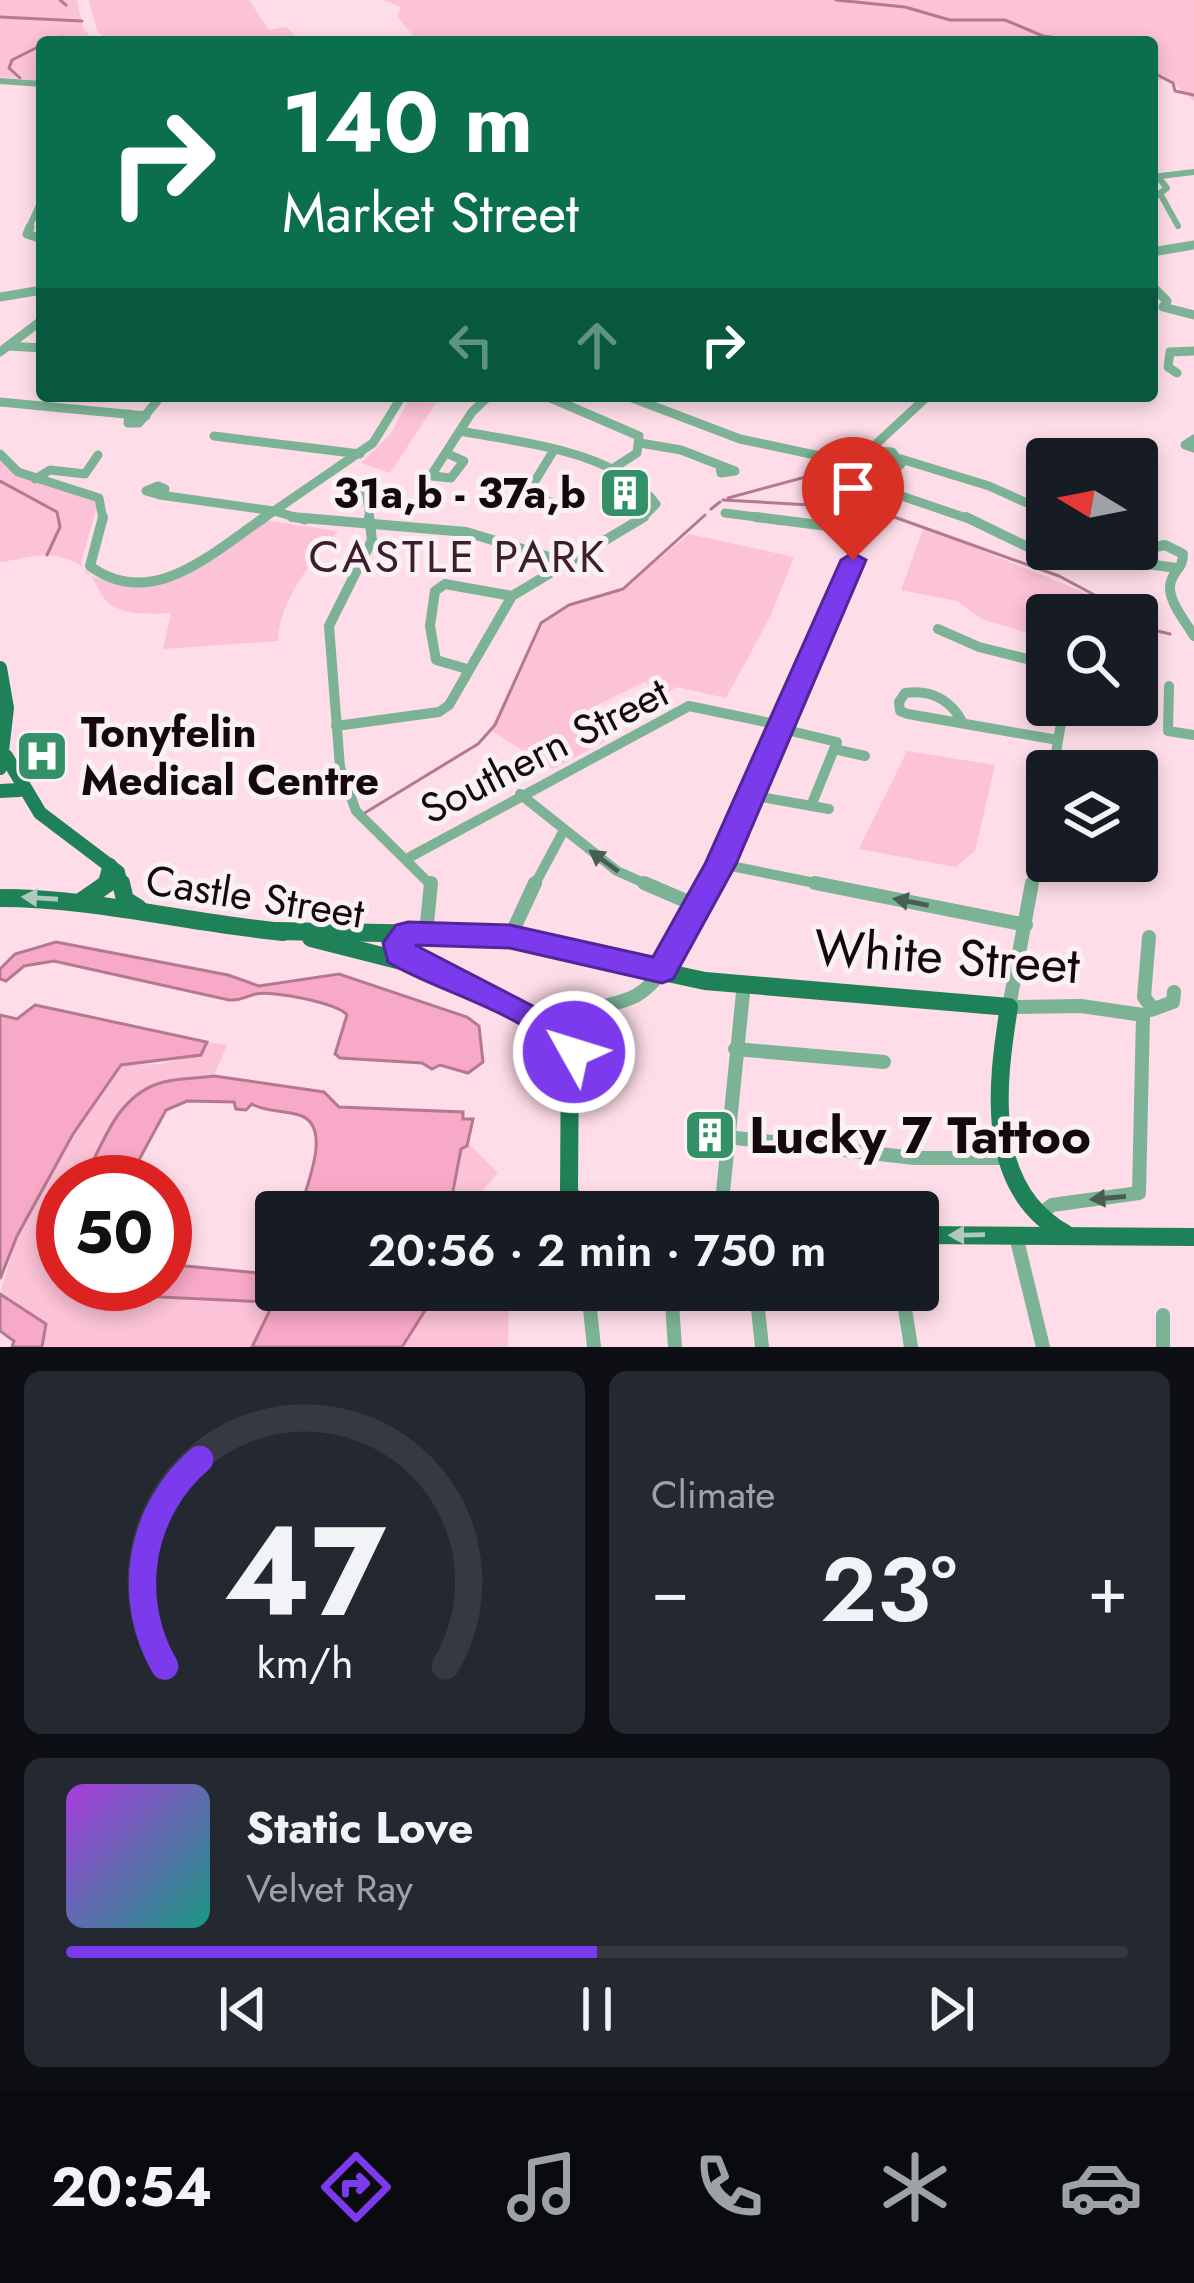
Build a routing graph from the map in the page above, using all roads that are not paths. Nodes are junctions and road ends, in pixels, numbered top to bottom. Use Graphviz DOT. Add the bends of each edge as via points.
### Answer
graph roads {
  1 [pos="0,81"];
  2 [pos="36,84"];
  3 [pos="1194,172"];
  4 [pos="1158,177"];
  5 [pos="1158,199"];
  6 [pos="36,214"];
  7 [pos="1178,226"];
  8 [pos="36,237"];
  9 [pos="1194,245"];
  10 [pos="1158,250"];
  11 [pos="36,291"];
  12 [pos="0,297"];
  13 [pos="1158,309"];
  14 [pos="1194,318"];
  15 [pos="36,325"];
  16 [pos="36,348"];
  17 [pos="4,349"];
  18 [pos="1158,350"];
  19 [pos="1194,351"];
  20 [pos="1173,352"];
  21 [pos="1177,373"];
  22 [pos="0,402"];
  23 [pos="156,402"];
  24 [pos="399,402"];
  25 [pos="484,402"];
  26 [pos="561,402"];
  27 [pos="643,402"];
  28 [pos="922,402"];
  29 [pos="460,431"];
  30 [pos="214,436"];
  31 [pos="1194,439"];
  32 [pos="886,440"];
  33 [pos="640,443"];
  34 [pos="1194,448"];
  35 [pos="554,450"];
  36 [pos="868,452"];
  37 [pos="446,453"];
  38 [pos="0,454"];
  39 [pos="359,454"];
  40 [pos="98,455"];
  41 [pos="842,458"];
  42 [pos="896,462"];
  43 [pos="720,466"];
  44 [pos="870,468"];
  45 [pos="609,471"];
  46 [pos="35,478"];
  47 [pos="884,486"];
  48 [pos="164,488"];
  49 [pos="367,496"];
  50 [pos="1026,504"];
  51 [pos="558,506"];
  52 [pos="274,511"];
  53 [pos="725,513"];
  54 [pos="375,526"];
  55 [pos="866,531"];
  56 [pos="1158,543"];
  57 [pos="1026,546"];
  58 [pos="566,562"];
  59 [pos="1158,567"];
  60 [pos="1175,568"];
  61 [pos="1157,570"];
  62 [pos="1170,582"];
  63 [pos="512,596"];
  64 [pos="938,629"];
  65 [pos="1194,636"];
  66 [pos="1026,659"];
  67 [pos="0,668"];
  68 [pos="467,669"];
  69 [pos="1169,686"];
  70 [pos="3,709"];
  71 [pos="963,723"];
  72 [pos="336,726"];
  73 [pos="1060,726"];
  74 [pos="779,727"];
  75 [pos="1194,735"];
  76 [pos="1058,740"];
  77 [pos="834,749"];
  78 [pos="1056,750"];
  79 [pos="865,756"];
  80 [pos="3,762"];
  81 [pos="20,790"];
  82 [pos="0,791"];
  83 [pos="520,794"];
  84 [pos="749,795"];
  85 [pos="811,806"];
  86 [pos="829,809"];
  87 [pos="564,830"];
  88 [pos="410,857"];
  89 [pos="721,864"];
  90 [pos="110,865"];
  91 [pos="1034,882"];
  92 [pos="0,898"];
  93 [pos="79,902"];
  94 [pos="700,908"];
  95 [pos="159,917"];
  96 [pos="1026,925"];
  97 [pos="421,928"];
  98 [pos="274,931"];
  99 [pos="510,937"];
  100 [pos="1150,937"];
  101 [pos="411,961"];
  102 [pos="662,971"];
  103 [pos="744,982"];
  104 [pos="1174,992"];
  105 [pos="1009,1007"];
  106 [pos="1148,1012"];
  107 [pos="555,1030"];
  108 [pos="735,1048"];
  109 [pos="884,1062"];
  110 [pos="727,1137"];
  111 [pos="1008,1158"];
  112 [pos="571,1191"];
  113 [pos="723,1191"];
  114 [pos="1034,1219"];
  115 [pos="1066,1234"];
  116 [pos="939,1235"];
  117 [pos="1016,1237"];
  118 [pos="1194,1237"];
  119 [pos="590,1311"];
  120 [pos="672,1311"];
  121 [pos="758,1311"];
  122 [pos="905,1311"];
  123 [pos="1163,1315"];
  124 [pos="594,1347"];
  125 [pos="675,1347"];
  126 [pos="762,1347"];
  127 [pos="910,1347"];
  128 [pos="1043,1347"];
  129 [pos="1163,1347"];
  1 -- 2 [label="street"];
  3 -- 4 [label="street"];
  5 -- 7 [label="street"];
  6 -- 8 [label="street" via="27,234"];
  9 -- 10 [label="street"];
  11 -- 12 [label="street"];
  13 -- 14 [label="street"];
  15 -- 17 [label="street"];
  16 -- 17 [label="street"];
  18 -- 20 [label="street"];
  19 -- 20 [label="street"];
  20 -- 21 [label="street" via="1168,367"];
  22 -- 23 [label="street" via="129,414 133,424"];
  24 -- 39 [label="street"];
  25 -- 29 [label="street"];
  26 -- 33 [label="street" via="631,429"];
  27 -- 41 [label="street" via="740,439"];
  28 -- 32 [label="street"];
  29 -- 35 [label="street"];
  29 -- 37 [label="street"];
  30 -- 39 [label="street"];
  31 -- 34 [label="street" via="1186,445"];
  32 -- 36 [label="street"];
  32 -- 42 [label="street"];
  33 -- 43 [label="street"];
  33 -- 45 [label="street"];
  35 -- 45 [label="street"];
  35 -- 51 [label="street" via="534,493"];
  36 -- 41 [label="street"];
  36 -- 42 [label="street"];
  36 -- 44 [label="street" via="862,460"];
  38 -- 46 [label="street"];
  39 -- 52 [label="street"];
  40 -- 46 [label="street" via="85,474 50,470"];
  41 -- 44 [label="street"];
  42 -- 44 [label="street"];
  42 -- 47 [label="street"];
  42 -- 50 [label="street"];
  44 -- 47 [label="street"];
  45 -- 58 [label="street" via="652,494 652,511"];
  46 -- 52 [label="street" via="99,498 104,515 89,566 133,586 170,578"];
  47 -- 55 [label="street"];
  47 -- 57 [label="street"];
  48 -- 52 [label="street"];
  49 -- 54 [label="street"];
  52 -- 54 [label="street" via="318,524"];
  53 -- 55 [label="street"];
  54 -- 58 [label="street" via="466,531"];
  54 -- 72 [label="street" via="329,626"];
  55 -- 74 [label="street"];
  56 -- 60 [label="street" via="1167,539 1185,559"];
  58 -- 63 [label="street"];
  59 -- 60 [label="street"];
  60 -- 62 [label="street"];
  61 -- 62 [label="street"];
  62 -- 65 [label="street"];
  63 -- 68 [label="street"];
  63 -- 68 [label="street" via="445,584 435,590 432,651 436,660"];
  64 -- 66 [label="street"];
  67 -- 70 [label="main road"];
  68 -- 72 [label="street" via="439,712"];
  69 -- 75 [label="street" via="1168,731"];
  70 -- 80 [label="main road"];
  71 -- 71 [label="street" via="908,714 899,702 905,693 929,692"];
  71 -- 76 [label="street"];
  72 -- 88 [label="street" via="344,784 360,815"];
  73 -- 76 [label="street"];
  74 -- 77 [label="street, Southern Street" via="832,738"];
  74 -- 83 [label="street, Southern Street" via="689,706"];
  74 -- 84 [label="street"];
  76 -- 78 [label="street"];
  77 -- 79 [label="street"];
  77 -- 85 [label="street"];
  80 -- 81 [label="main road"];
  81 -- 82 [label="main road"];
  81 -- 90 [label="main road" via="51,829"];
  83 -- 87 [label="street"];
  83 -- 88 [label="street, Southern Street"];
  84 -- 85 [label="street"];
  84 -- 89 [label="street"];
  85 -- 86 [label="street"];
  94 -- 87 [label="street, one-way" via="617,871"];
  87 -- 99 [label="street"];
  88 -- 97 [label="street" via="434,891"];
  89 -- 94 [label="street"];
  96 -- 89 [label="street, one-way"];
  90 -- 93 [label="main road" via="108,883"];
  90 -- 95 [label="main road" via="127,902"];
  91 -- 96 [label="street"];
  93 -- 92 [label="main road, Castle Street, one-way"];
  93 -- 95 [label="main road, Castle Street"];
  94 -- 102 [label="street"];
  95 -- 98 [label="main road, Castle Street"];
  96 -- 105 [label="street"];
  97 -- 98 [label="main road, White Street"];
  97 -- 99 [label="main road, White Street"];
  97 -- 101 [label="main road" via="397,949"];
  98 -- 101 [label="main road, Castle Street"];
  99 -- 102 [label="main road, White Street"];
  100 -- 106 [label="street"];
  101 -- 107 [label="main road, Castle Street"];
  102 -- 103 [label="main road, White Street"];
  102 -- 107 [label="street" via="635,997 586,1006"];
  103 -- 105 [label="main road, White Street"];
  103 -- 108 [label="street"];
  104 -- 106 [label="street" via="1173,1002"];
  105 -- 106 [label="street, White Street"];
  105 -- 111 [label="main road" via="998,1095"];
  106 -- 114 [label="street, one-way" via="1139,1192 1052,1205"];
  107 -- 112 [label="main road" via="574,1052"];
  108 -- 109 [label="street"];
  108 -- 110 [label="street"];
  110 -- 111 [label="street" via="915,1158"];
  110 -- 113 [label="street"];
  111 -- 114 [label="main road"];
  114 -- 115 [label="main road"];
  114 -- 117 [label="main road"];
  115 -- 117 [label="main road"];
  115 -- 118 [label="main road"];
  117 -- 116 [label="main road, one-way"];
  117 -- 128 [label="street"];
  119 -- 124 [label="street"];
  120 -- 125 [label="street"];
  121 -- 126 [label="street"];
  122 -- 127 [label="street"];
  123 -- 129 [label="street"];
}
